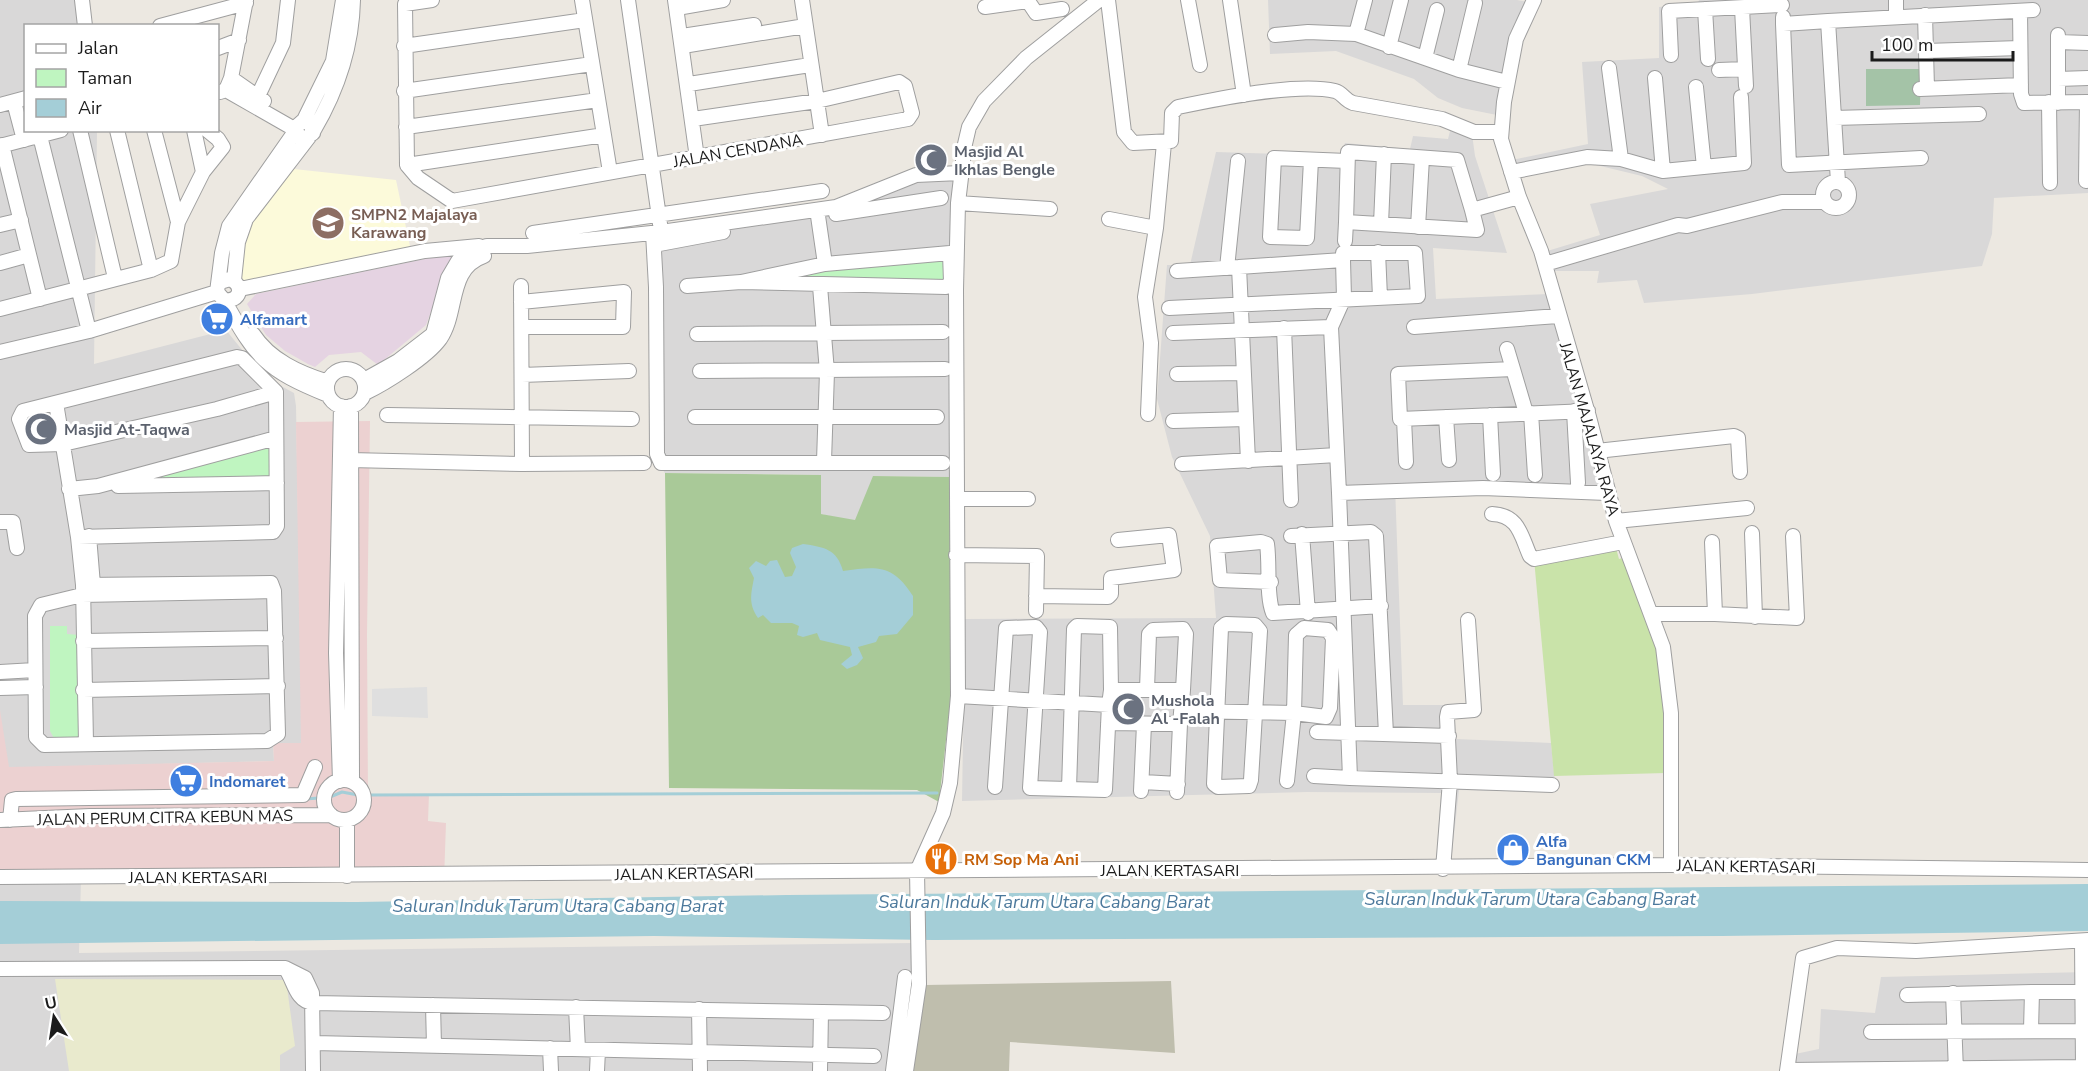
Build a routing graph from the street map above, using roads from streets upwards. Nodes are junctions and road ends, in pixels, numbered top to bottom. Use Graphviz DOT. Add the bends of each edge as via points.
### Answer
graph roads {
  1 [pos="97,0"];
  2 [pos="288,0"];
  3 [pos="343,0"];
  4 [pos="353,0"];
  5 [pos="432,0"];
  6 [pos="582,0"];
  7 [pos="628,0"];
  8 [pos="723,0"];
  9 [pos="802,0"];
  10 [pos="1099,0"];
  11 [pos="1108,0"];
  12 [pos="1188,0"];
  13 [pos="1230,0"];
  14 [pos="1365,0"];
  15 [pos="1401,0"];
  16 [pos="1534,0"];
  17 [pos="1896,0"];
  18 [pos="246,1"];
  19 [pos="1028,1"];
  20 [pos="82,2"];
  21 [pos="408,2"];
  22 [pos="1475,3"];
  23 [pos="1782,3"];
  24 [pos="676,4"];
  25 [pos="985,8"];
  26 [pos="1742,8"];
  27 [pos="1062,9"];
  28 [pos="1705,9"];
  29 [pos="1437,10"];
  30 [pos="1925,15"];
  31 [pos="1896,17"];
  32 [pos="585,20"];
  33 [pos="1828,21"];
  34 [pos="804,22"];
  35 [pos="85,24"];
  36 [pos="167,24"];
  37 [pos="1784,24"];
  38 [pos="1356,34"];
  39 [pos="1275,35"];
  40 [pos="239,40"];
  41 [pos="682,41"];
  42 [pos="2088,43"];
  43 [pos="404,46"];
  44 [pos="1389,46"];
  45 [pos="219,48"];
  46 [pos="2020,48"];
  47 [pos="1926,51"];
  48 [pos="1671,56"];
  49 [pos="1425,58"];
  50 [pos="1708,59"];
  51 [pos="592,60"];
  52 [pos="810,65"];
  53 [pos="1200,65"];
  54 [pos="1608,68"];
  55 [pos="1745,69"];
  56 [pos="1459,70"];
  57 [pos="1719,70"];
  58 [pos="1655,78"];
  59 [pos="2058,78"];
  60 [pos="2088,78"];
  61 [pos="1507,82"];
  62 [pos="689,84"];
  63 [pos="2020,85"];
  64 [pos="225,87"];
  65 [pos="1696,87"];
  66 [pos="404,88"];
  67 [pos="1244,95"];
  68 [pos="258,96"];
  69 [pos="20,100"];
  70 [pos="598,100"];
  71 [pos="817,101"];
  72 [pos="2054,102"];
  73 [pos="0,105"];
  74 [pos="1979,114"];
  75 [pos="693,118"];
  76 [pos="1834,118"];
  77 [pos="304,128"];
  78 [pos="406,128"];
  79 [pos="54,132"];
  80 [pos="80,132"];
  81 [pos="117,132"];
  82 [pos="155,132"];
  83 [pos="194,132"];
  84 [pos="209,132"];
  85 [pos="1500,132"];
  86 [pos="604,135"];
  87 [pos="822,135"];
  88 [pos="40,136"];
  89 [pos="24,140"];
  90 [pos="1164,143"];
  91 [pos="1,146"];
  92 [pos="1384,154"];
  93 [pos="697,158"];
  94 [pos="1422,158"];
  95 [pos="1921,158"];
  96 [pos="1621,159"];
  97 [pos="1311,160"];
  98 [pos="1238,161"];
  99 [pos="1347,161"];
  100 [pos="1836,162"];
  101 [pos="653,164"];
  102 [pos="407,165"];
  103 [pos="1704,167"];
  104 [pos="610,171"];
  105 [pos="1663,171"];
  106 [pos="203,172"];
  107 [pos="960,172"];
  108 [pos="1511,172"];
  109 [pos="2086,181"];
  110 [pos="1838,182"];
  111 [pos="2049,183"];
  112 [pos="6,186"];
  113 [pos="822,192"];
  114 [pos="1519,197"];
  115 [pos="941,198"];
  116 [pos="1823,198"];
  117 [pos="958,203"];
  118 [pos="1050,210"];
  119 [pos="1472,210"];
  120 [pos="660,214"];
  121 [pos="818,216"];
  122 [pos="1109,219"];
  123 [pos="21,220"];
  124 [pos="178,222"];
  125 [pos="1346,222"];
  126 [pos="1381,224"];
  127 [pos="0,225"];
  128 [pos="1418,226"];
  129 [pos="1156,228"];
  130 [pos="532,233"];
  131 [pos="656,237"];
  132 [pos="1345,241"];
  133 [pos="487,246"];
  134 [pos="527,246"];
  135 [pos="1378,252"];
  136 [pos="29,255"];
  137 [pos="1343,260"];
  138 [pos="0,263"];
  139 [pos="825,264"];
  140 [pos="1231,264"];
  141 [pos="1545,264"];
  142 [pos="151,270"];
  143 [pos="1177,271"];
  144 [pos="115,278"];
  145 [pos="741,282"];
  146 [pos="521,286"];
  147 [pos="687,286"];
  148 [pos="820,286"];
  149 [pos="78,288"];
  150 [pos="229,290"];
  151 [pos="1380,297"];
  152 [pos="1344,298"];
  153 [pos="40,299"];
  154 [pos="521,302"];
  155 [pos="1240,304"];
  156 [pos="1169,308"];
  157 [pos="0,309"];
  158 [pos="1558,316"];
  159 [pos="523,327"];
  160 [pos="1331,327"];
  161 [pos="1414,327"];
  162 [pos="1284,328"];
  163 [pos="1242,330"];
  164 [pos="88,331"];
  165 [pos="943,332"];
  166 [pos="824,333"];
  167 [pos="1173,333"];
  168 [pos="697,334"];
  169 [pos="1507,349"];
  170 [pos="0,352"];
  171 [pos="945,369"];
  172 [pos="1513,369"];
  173 [pos="629,370"];
  174 [pos="700,371"];
  175 [pos="826,372"];
  176 [pos="1245,373"];
  177 [pos="1177,374"];
  178 [pos="522,375"];
  179 [pos="364,386"];
  180 [pos="328,389"];
  181 [pos="276,392"];
  182 [pos="56,403"];
  183 [pos="346,406"];
  184 [pos="1581,411"];
  185 [pos="1528,413"];
  186 [pos="1148,414"];
  187 [pos="387,415"];
  188 [pos="1490,415"];
  189 [pos="522,417"];
  190 [pos="695,417"];
  191 [pos="937,417"];
  192 [pos="1446,417"];
  193 [pos="825,418"];
  194 [pos="632,419"];
  195 [pos="1246,419"];
  196 [pos="1404,419"];
  197 [pos="1173,421"];
  198 [pos="276,438"];
  199 [pos="63,444"];
  200 [pos="1598,451"];
  201 [pos="1337,455"];
  202 [pos="1289,457"];
  203 [pos="350,460"];
  204 [pos="1248,460"];
  205 [pos="1449,460"];
  206 [pos="824,461"];
  207 [pos="943,462"];
  208 [pos="1406,462"];
  209 [pos="644,463"];
  210 [pos="522,464"];
  211 [pos="1182,464"];
  212 [pos="1740,472"];
  213 [pos="1493,474"];
  214 [pos="1535,475"];
  215 [pos="278,483"];
  216 [pos="1578,483"];
  217 [pos="98,486"];
  218 [pos="69,489"];
  219 [pos="1607,492"];
  220 [pos="1339,493"];
  221 [pos="957,499"];
  222 [pos="1028,499"];
  223 [pos="1291,500"];
  224 [pos="1747,508"];
  225 [pos="1492,514"];
  226 [pos="1616,520"];
  227 [pos="0,522"];
  228 [pos="1340,533"];
  229 [pos="1752,533"];
  230 [pos="1792,536"];
  231 [pos="83,537"];
  232 [pos="1118,540"];
  233 [pos="1623,542"];
  234 [pos="1712,542"];
  235 [pos="17,548"];
  236 [pos="956,555"];
  237 [pos="1270,582"];
  238 [pos="86,588"];
  239 [pos="1036,596"];
  240 [pos="1381,606"];
  241 [pos="1036,611"];
  242 [pos="1344,611"];
  243 [pos="1308,613"];
  244 [pos="1652,614"];
  245 [pos="1715,614"];
  246 [pos="1755,617"];
  247 [pos="1468,620"];
  248 [pos="276,638"];
  249 [pos="83,641"];
  250 [pos="35,670"];
  251 [pos="0,672"];
  252 [pos="278,686"];
  253 [pos="36,687"];
  254 [pos="0,688"];
  255 [pos="1147,689"];
  256 [pos="83,690"];
  257 [pos="1111,690"];
  258 [pos="1183,690"];
  259 [pos="958,696"];
  260 [pos="999,699"];
  261 [pos="1037,700"];
  262 [pos="344,702"];
  263 [pos="1073,705"];
  264 [pos="1109,705"];
  265 [pos="1218,710"];
  266 [pos="1256,712"];
  267 [pos="1294,713"];
  268 [pos="1181,718"];
  269 [pos="1108,723"];
  270 [pos="1144,724"];
  271 [pos="1317,732"];
  272 [pos="1349,733"];
  273 [pos="1386,734"];
  274 [pos="1449,736"];
  275 [pos="86,743"];
  276 [pos="315,767"];
  277 [pos="1314,776"];
  278 [pos="1350,778"];
  279 [pos="346,781"];
  280 [pos="1287,781"];
  281 [pos="1450,781"];
  282 [pos="1551,785"];
  283 [pos="994,787"];
  284 [pos="1069,789"];
  285 [pos="273,795"];
  286 [pos="198,796"];
  287 [pos="91,797"];
  288 [pos="274,815"];
  289 [pos="331,815"];
  290 [pos="90,816"];
  291 [pos="199,816"];
  292 [pos="5,820"];
  293 [pos="347,820"];
  294 [pos="1671,865"];
  295 [pos="1443,869"];
  296 [pos="2088,870"];
  297 [pos="917,871"];
  298 [pos="347,876"];
  299 [pos="0,877"];
  300 [pos="2085,940"];
  301 [pos="0,969"];
  302 [pos="905,977"];
  303 [pos="2032,992"];
  304 [pos="1953,993"];
  305 [pos="1906,995"];
  306 [pos="2084,999"];
  307 [pos="313,1003"];
  308 [pos="433,1005"];
  309 [pos="576,1007"];
  310 [pos="699,1009"];
  311 [pos="821,1012"];
  312 [pos="883,1013"];
  313 [pos="2031,1029"];
  314 [pos="1955,1031"];
  315 [pos="1871,1032"];
  316 [pos="2084,1038"];
  317 [pos="314,1043"];
  318 [pos="434,1046"];
  319 [pos="550,1048"];
  320 [pos="578,1049"];
  321 [pos="598,1050"];
  322 [pos="700,1052"];
  323 [pos="820,1055"];
  324 [pos="874,1056"];
  325 [pos="2083,1069"];
  326 [pos="1956,1070"];
  327 [pos="313,1071"];
  328 [pos="551,1071"];
  329 [pos="597,1071"];
  330 [pos="700,1071"];
  331 [pos="820,1071"];
  332 [pos="893,1071"];
  333 [pos="906,1071"];
  334 [pos="1792,1071"];
  1 -- 20 [label="street"];
  2 -- 68 [label="street" via="284,44"];
  3 -- 77 [label="street" via="333,61"];
  4 -- 77 [label="street" via="343,70"];
  5 -- 21 [label="street"];
  6 -- 32 [label="street"];
  7 -- 101 [label="street"];
  8 -- 24 [label="street"];
  9 -- 34 [label="street"];
  10 -- 107 [label="street" via="1026,58 984,101 969,127"];
  11 -- 90 [label="street" via="1125,136 1133,143"];
  12 -- 53 [label="street"];
  13 -- 67 [label="street"];
  14 -- 38 [label="street"];
  15 -- 44 [label="street"];
  16 -- 61 [label="street, JALAN MAJALAYA RAYA" via="1516,39"];
  17 -- 31 [label="street"];
  18 -- 36 [label="street"];
  18 -- 40 [label="street"];
  19 -- 25 [label="street"];
  19 -- 27 [label="street" via="1036,13"];
  20 -- 35 [label="street"];
  21 -- 43 [label="street"];
  22 -- 56 [label="street"];
  23 -- 26 [label="street"];
  23 -- 37 [label="street"];
  24 -- 41 [label="street"];
  26 -- 28 [label="street"];
  26 -- 55 [label="street"];
  28 -- 48 [label="street" via="1669,11"];
  28 -- 50 [label="street"];
  29 -- 49 [label="street"];
  30 -- 31 [label="street"];
  30 -- 46 [label="street" via="2027,11"];
  30 -- 47 [label="street"];
  31 -- 33 [label="street"];
  32 -- 43 [label="street"];
  32 -- 51 [label="street"];
  33 -- 37 [label="street"];
  33 -- 76 [label="street"];
  34 -- 41 [label="street"];
  34 -- 52 [label="street"];
  37 -- 100 [label="street" via="1789,165"];
  38 -- 39 [label="street"];
  38 -- 44 [label="street"];
  40 -- 45 [label="street"];
  40 -- 64 [label="street"];
  41 -- 62 [label="street"];
  42 -- 59 [label="street" via="2058,38"];
  43 -- 66 [label="street"];
  44 -- 49 [label="street"];
  46 -- 47 [label="street"];
  46 -- 63 [label="street"];
  47 -- 63 [label="street" via="1923,88"];
  49 -- 56 [label="street"];
  51 -- 66 [label="street"];
  51 -- 70 [label="street"];
  52 -- 62 [label="street"];
  52 -- 71 [label="street"];
  54 -- 96 [label="street"];
  55 -- 57 [label="street"];
  55 -- 103 [label="street" via="1744,163"];
  56 -- 61 [label="street"];
  58 -- 105 [label="street"];
  59 -- 60 [label="street"];
  59 -- 72 [label="street"];
  61 -- 85 [label="street, JALAN MAJALAYA RAYA"];
  62 -- 75 [label="street"];
  63 -- 72 [label="street" via="2024,102"];
  64 -- 68 [label="street"];
  64 -- 77 [label="street"];
  65 -- 103 [label="street"];
  66 -- 78 [label="street"];
  67 -- 85 [label="street" via="1329,90 1339,92 1353,103 1442,119 1474,132"];
  67 -- 90 [label="street" via="1175,108 1171,141"];
  68 -- 77 [label="street"];
  69 -- 73 [label="street"];
  69 -- 89 [label="street"];
  70 -- 78 [label="street"];
  70 -- 86 [label="street"];
  71 -- 75 [label="street"];
  71 -- 87 [label="street"];
  71 -- 87 [label="street, JALAN CENDANA" via="899,82 905,86 912,113 908,119"];
  72 -- 109 [label="street" via="2087,102"];
  72 -- 111 [label="street"];
  74 -- 76 [label="street"];
  75 -- 93 [label="street"];
  76 -- 100 [label="street"];
  77 -- 150 [label="street" via="246,219"];
  78 -- 102 [label="street"];
  79 -- 88 [label="street"];
  80 -- 144 [label="street"];
  81 -- 142 [label="street"];
  82 -- 124 [label="street"];
  83 -- 106 [label="street"];
  84 -- 106 [label="street" via="222,147"];
  85 -- 108 [label="street, JALAN MAJALAYA RAYA"];
  86 -- 102 [label="street"];
  86 -- 104 [label="street"];
  87 -- 93 [label="street, JALAN CENDANA"];
  88 -- 89 [label="street"];
  88 -- 149 [label="street"];
  89 -- 91 [label="street"];
  90 -- 129 [label="street"];
  91 -- 112 [label="street"];
  92 -- 94 [label="street"];
  92 -- 99 [label="street" via="1348,152"];
  92 -- 126 [label="street"];
  93 -- 101 [label="street, JALAN CENDANA"];
  94 -- 119 [label="street" via="1457,159"];
  94 -- 128 [label="street"];
  95 -- 100 [label="street"];
  96 -- 105 [label="street"];
  96 -- 108 [label="street" via="1587,157"];
  97 -- 97 [label="street" via="1274,158 1270,237 1307,238"];
  97 -- 99 [label="street"];
  98 -- 140 [label="street"];
  99 -- 125 [label="street"];
  100 -- 110 [label="street"];
  101 -- 104 [label="street, JALAN CENDANA"];
  101 -- 120 [label="street"];
  102 -- 104 [label="street, JALAN CENDANA" via="418,178 455,201"];
  103 -- 105 [label="street"];
  106 -- 124 [label="street"];
  107 -- 117 [label="street"];
  107 -- 131 [label="street" via="916,175 836,207"];
  108 -- 114 [label="street, JALAN MAJALAYA RAYA"];
  110 -- 116 [label="street" via="1829,183"];
  110 -- 116 [label="street" via="1848,190 1846,203 1835,208"];
  112 -- 123 [label="street"];
  113 -- 120 [label="street"];
  114 -- 119 [label="street"];
  114 -- 141 [label="street, JALAN MAJALAYA RAYA"];
  115 -- 121 [label="street"];
  116 -- 141 [label="street" via="1780,194 1684,218 1678,225"];
  117 -- 118 [label="street"];
  117 -- 221 [label="street"];
  119 -- 128 [label="street" via="1477,231"];
  120 -- 130 [label="street"];
  120 -- 131 [label="street"];
  121 -- 131 [label="street"];
  121 -- 139 [label="street"];
  122 -- 129 [label="street"];
  123 -- 127 [label="street"];
  123 -- 136 [label="street"];
  124 -- 142 [label="street" via="171,261"];
  125 -- 126 [label="street"];
  125 -- 132 [label="street"];
  126 -- 128 [label="street"];
  129 -- 186 [label="street" via="1145,297 1151,343"];
  131 -- 134 [label="street"];
  131 -- 206 [label="street" via="657,459 661,463"];
  133 -- 134 [label="street"];
  133 -- 150 [label="street" via="425,251"];
  133 -- 179 [label="street" via="458,261 448,278 433,334"];
  134 -- 179 [label="street" via="472,261 460,274 438,341 386,383"];
  135 -- 137 [label="street" via="1342,253"];
  135 -- 151 [label="street"];
  135 -- 151 [label="street" via="1415,253 1418,296"];
  136 -- 138 [label="street"];
  136 -- 153 [label="street"];
  137 -- 140 [label="street"];
  137 -- 152 [label="street"];
  139 -- 145 [label="street"];
  139 -- 148 [label="street" via="947,252 951,282 945,287"];
  140 -- 143 [label="street"];
  140 -- 155 [label="street"];
  141 -- 158 [label="street, JALAN MAJALAYA RAYA"];
  142 -- 144 [label="street"];
  144 -- 149 [label="street"];
  145 -- 147 [label="street"];
  145 -- 148 [label="street"];
  146 -- 154 [label="street"];
  148 -- 166 [label="street"];
  149 -- 153 [label="street"];
  149 -- 164 [label="street"];
  150 -- 164 [label="street"];
  150 -- 180 [label="street" via="263,347"];
  151 -- 152 [label="street"];
  152 -- 155 [label="street"];
  152 -- 160 [label="street"];
  153 -- 157 [label="street"];
  154 -- 159 [label="street"];
  154 -- 159 [label="street" via="624,292 623,327"];
  155 -- 156 [label="street"];
  155 -- 163 [label="street"];
  158 -- 161 [label="street"];
  158 -- 184 [label="street, JALAN MAJALAYA RAYA"];
  159 -- 178 [label="street"];
  160 -- 162 [label="street"];
  160 -- 201 [label="street"];
  162 -- 163 [label="street"];
  162 -- 202 [label="street"];
  163 -- 167 [label="street"];
  163 -- 176 [label="street"];
  164 -- 170 [label="street"];
  165 -- 166 [label="street"];
  166 -- 168 [label="street"];
  166 -- 175 [label="street"];
  169 -- 172 [label="street"];
  171 -- 175 [label="street"];
  172 -- 185 [label="street"];
  172 -- 196 [label="street" via="1398,374 1400,419"];
  173 -- 178 [label="street"];
  174 -- 175 [label="street"];
  175 -- 193 [label="street"];
  176 -- 177 [label="street"];
  176 -- 195 [label="street"];
  178 -- 189 [label="street"];
  179 -- 180 [label="street" via="360,374 348,369 336,372"];
  179 -- 183 [label="street" via="362,399"];
  180 -- 183 [label="street"];
  181 -- 182 [label="street" via="237,357"];
  181 -- 198 [label="street"];
  181 -- 199 [label="street"];
  182 -- 199 [label="street"];
  182 -- 199 [label="street" via="23,411 19,419 29,445"];
  183 -- 203 [label="street"];
  183 -- 262 [label="street"];
  184 -- 185 [label="street"];
  184 -- 200 [label="street, JALAN MAJALAYA RAYA"];
  184 -- 216 [label="street"];
  185 -- 188 [label="street"];
  185 -- 214 [label="street"];
  187 -- 189 [label="street"];
  188 -- 192 [label="street"];
  188 -- 213 [label="street"];
  189 -- 194 [label="street"];
  189 -- 210 [label="street"];
  190 -- 193 [label="street"];
  191 -- 193 [label="street"];
  192 -- 196 [label="street"];
  192 -- 205 [label="street"];
  193 -- 206 [label="street"];
  195 -- 197 [label="street"];
  195 -- 204 [label="street"];
  196 -- 208 [label="street"];
  198 -- 215 [label="street"];
  198 -- 217 [label="street"];
  199 -- 218 [label="street"];
  200 -- 212 [label="street" via="1734,436 1740,443"];
  200 -- 219 [label="street, JALAN MAJALAYA RAYA"];
  201 -- 202 [label="street"];
  201 -- 220 [label="street"];
  202 -- 204 [label="street"];
  202 -- 223 [label="street"];
  203 -- 210 [label="street"];
  203 -- 262 [label="street"];
  204 -- 211 [label="street"];
  206 -- 207 [label="street"];
  209 -- 210 [label="street"];
  215 -- 217 [label="street"];
  215 -- 231 [label="street" via="277,526 273,532"];
  217 -- 218 [label="street"];
  218 -- 231 [label="street"];
  219 -- 220 [label="street" via="1483,488"];
  219 -- 226 [label="street, JALAN MAJALAYA RAYA"];
  220 -- 228 [label="street"];
  221 -- 222 [label="street"];
  221 -- 236 [label="street"];
  224 -- 226 [label="street"];
  225 -- 233 [label="street" via="1517,524 1534,559"];
  226 -- 233 [label="street, JALAN MAJALAYA RAYA"];
  227 -- 235 [label="street" via="13,522"];
  228 -- 240 [label="street" via="1371,532 1376,536"];
  228 -- 242 [label="street"];
  228 -- 243 [label="street" via="1296,535"];
  229 -- 246 [label="street"];
  230 -- 246 [label="street" via="1797,618"];
  231 -- 238 [label="street"];
  232 -- 239 [label="street" via="1169,535 1174,570 1111,578 1108,597"];
  233 -- 244 [label="street, JALAN MAJALAYA RAYA"];
  234 -- 245 [label="street"];
  236 -- 239 [label="street" via="1037,556"];
  236 -- 259 [label="street"];
  237 -- 237 [label="street" via="1220,580 1217,546 1265,543"];
  237 -- 243 [label="street" via="1273,613"];
  238 -- 248 [label="street" via="274,591"];
  238 -- 249 [label="street"];
  238 -- 250 [label="street" via="36,610"];
  239 -- 241 [label="street"];
  240 -- 242 [label="street"];
  240 -- 273 [label="street"];
  242 -- 243 [label="street"];
  242 -- 272 [label="street"];
  244 -- 245 [label="street"];
  244 -- 294 [label="street, JALAN MAJALAYA RAYA" via="1663,647 1670,693"];
  245 -- 246 [label="street"];
  247 -- 274 [label="street" via="1474,710 1448,712"];
  248 -- 249 [label="street"];
  248 -- 252 [label="street"];
  249 -- 256 [label="street"];
  250 -- 251 [label="street"];
  250 -- 253 [label="street"];
  252 -- 256 [label="street"];
  252 -- 275 [label="street" via="278,734 267,741"];
  253 -- 254 [label="street"];
  253 -- 275 [label="street" via="38,742"];
  255 -- 257 [label="street"];
  255 -- 258 [label="street"];
  255 -- 258 [label="street" via="1149,634 1153,630 1183,629"];
  256 -- 275 [label="street"];
  257 -- 263 [label="street" via="1110,627 1077,626"];
  257 -- 264 [label="street"];
  258 -- 268 [label="street"];
  259 -- 260 [label="street"];
  259 -- 297 [label="street" via="950,783 943,813"];
  260 -- 261 [label="street"];
  260 -- 261 [label="street" via="1004,631 1009,627 1036,627 1040,632"];
  260 -- 283 [label="street"];
  261 -- 263 [label="street"];
  261 -- 284 [label="street" via="1029,787"];
  262 -- 279 [label="street"];
  263 -- 264 [label="street"];
  263 -- 284 [label="street"];
  264 -- 269 [label="street"];
  265 -- 266 [label="street"];
  265 -- 266 [label="street" via="1214,783 1226,787 1248,786"];
  265 -- 266 [label="street" via="1221,628 1226,624 1255,625 1260,631"];
  265 -- 268 [label="street"];
  266 -- 267 [label="street"];
  267 -- 267 [label="street" via="1326,717 1328,713 1333,638 1328,630 1304,628 1296,635"];
  267 -- 280 [label="street"];
  268 -- 270 [label="street"];
  268 -- 270 [label="street" via="1178,788 1142,787"];
  269 -- 270 [label="street"];
  269 -- 284 [label="street" via="1105,790"];
  271 -- 272 [label="street"];
  272 -- 273 [label="street"];
  272 -- 278 [label="street"];
  273 -- 274 [label="street"];
  274 -- 281 [label="street"];
  276 -- 285 [label="street" via="303,795"];
  277 -- 278 [label="street"];
  278 -- 281 [label="street"];
  279 -- 289 [label="street" via="333,783 324,796"];
  279 -- 293 [label="street" via="362,791 364,804 358,814"];
  281 -- 282 [label="street"];
  281 -- 295 [label="street"];
  285 -- 286 [label="street"];
  285 -- 288 [label="street"];
  286 -- 287 [label="street"];
  286 -- 291 [label="street"];
  287 -- 290 [label="street"];
  287 -- 292 [label="street" via="14,799"];
  288 -- 289 [label="street, JALAN PERUM CITRA KEBUN MAS"];
  288 -- 291 [label="street, JALAN PERUM CITRA KEBUN MAS"];
  289 -- 293 [label="street"];
  290 -- 291 [label="street, JALAN PERUM CITRA KEBUN MAS"];
  290 -- 292 [label="street, JALAN PERUM CITRA KEBUN MAS"];
  293 -- 298 [label="street"];
  294 -- 295 [label="street, JALAN KERTASARI"];
  294 -- 296 [label="street, JALAN KERTASARI"];
  295 -- 297 [label="street, JALAN KERTASARI"];
  297 -- 298 [label="street, JALAN KERTASARI"];
  297 -- 333 [label="street" via="919,982"];
  298 -- 299 [label="street, JALAN KERTASARI"];
  300 -- 306 [label="street"];
  300 -- 334 [label="street" via="1916,951 1837,948 1803,958"];
  301 -- 307 [label="street" via="285,968 305,978"];
  302 -- 332 [label="street"];
  303 -- 304 [label="street"];
  303 -- 306 [label="street"];
  303 -- 313 [label="street"];
  304 -- 305 [label="street"];
  304 -- 314 [label="street"];
  306 -- 316 [label="street"];
  307 -- 308 [label="street"];
  307 -- 317 [label="street"];
  308 -- 309 [label="street"];
  308 -- 318 [label="street"];
  309 -- 310 [label="street"];
  309 -- 320 [label="street"];
  310 -- 311 [label="street"];
  310 -- 322 [label="street"];
  311 -- 312 [label="street"];
  311 -- 323 [label="street"];
  313 -- 314 [label="street"];
  313 -- 316 [label="street"];
  314 -- 315 [label="street"];
  314 -- 326 [label="street"];
  316 -- 325 [label="street"];
  317 -- 318 [label="street"];
  317 -- 327 [label="street"];
  318 -- 319 [label="street"];
  319 -- 320 [label="street"];
  319 -- 328 [label="street"];
  320 -- 321 [label="street"];
  321 -- 322 [label="street"];
  321 -- 329 [label="street"];
  322 -- 323 [label="street"];
  322 -- 330 [label="street"];
  323 -- 324 [label="street"];
  323 -- 331 [label="street"];
  325 -- 326 [label="street"];
  326 -- 334 [label="street"];
}
